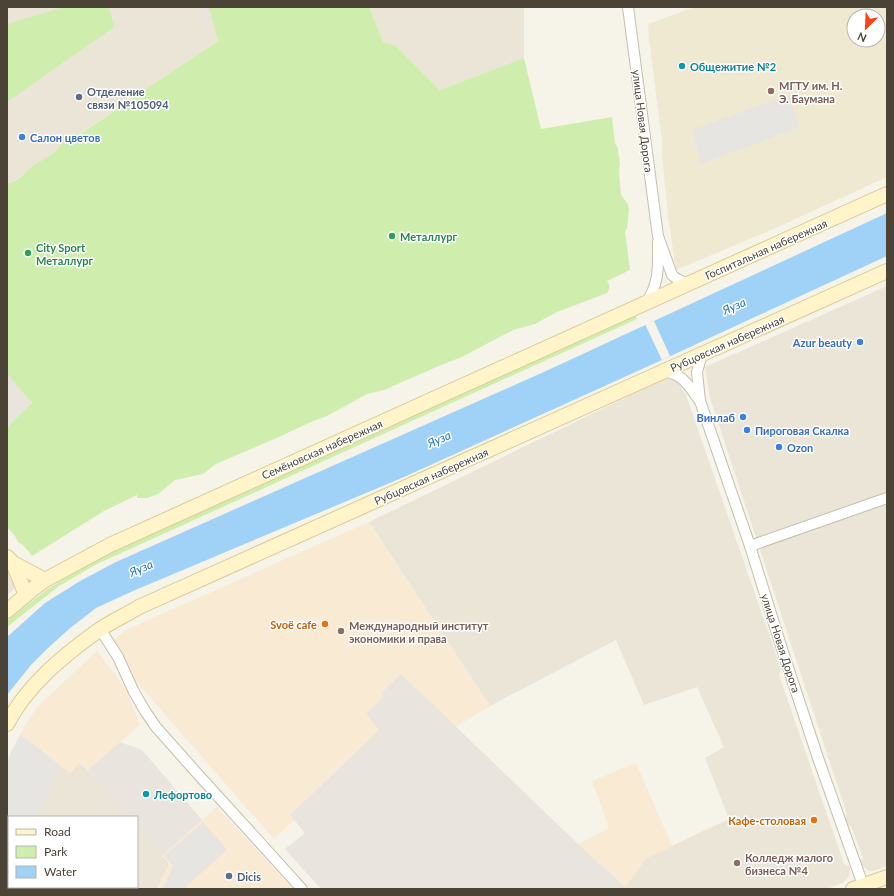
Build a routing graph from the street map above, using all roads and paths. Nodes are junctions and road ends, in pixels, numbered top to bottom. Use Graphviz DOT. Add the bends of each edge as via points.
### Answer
graph roads {
  1 [pos="628,7"];
  2 [pos="887,194"];
  3 [pos="658,236"];
  4 [pos="887,271"];
  5 [pos="691,283"];
  6 [pos="645,303"];
  7 [pos="702,354"];
  8 [pos="664,371"];
  9 [pos="700,401"];
  10 [pos="887,498"];
  11 [pos="750,546"];
  12 [pos="10,560"];
  13 [pos="45,580"];
  14 [pos="26,595"];
  15 [pos="7,611"];
  16 [pos="100,629"];
  17 [pos="7,724"];
  18 [pos="887,877"];
  19 [pos="858,887"];
  20 [pos="302,889"];
  1 -- 3 [label="street, улица Новая Дорога"];
  2 -- 5 [label="main road, Госпитальная набережная"];
  3 -- 5 [label="street, улица Новая Дорога" via="672,275 680,281"];
  3 -- 6 [label="street, улица Новая Дорога" via="657,278 651,296"];
  4 -- 7 [label="main road, Рубцовская набережная"];
  5 -- 6 [label="main road, Госпитальная набережная"];
  6 -- 13 [label="main road, Семёновская набережная" via="110,545"];
  7 -- 8 [label="main road, Рубцовская набережная"];
  7 -- 9 [label="street, улица Новая Дорога" via="697,372"];
  8 -- 9 [label="street, улица Новая Дорога" via="679,375"];
  8 -- 16 [label="main road, Рубцовская набережная" via="139,607"];
  9 -- 11 [label="street, улица Новая Дорога"];
  10 -- 11 [label="street"];
  11 -- 19 [label="street, улица Новая Дорога"];
  12 -- 13 [label="main road"];
  12 -- 14 [label="main road"];
  13 -- 14 [label="main road, Семёновская набережная"];
  14 -- 15 [label="main road, Семёновская набережная"];
  16 -- 17 [label="main road, Рубцовская набережная" via="61,659 37,683 13,712"];
  16 -- 20 [label="street" via="156,727"];
  18 -- 19 [label="main road"];
}
